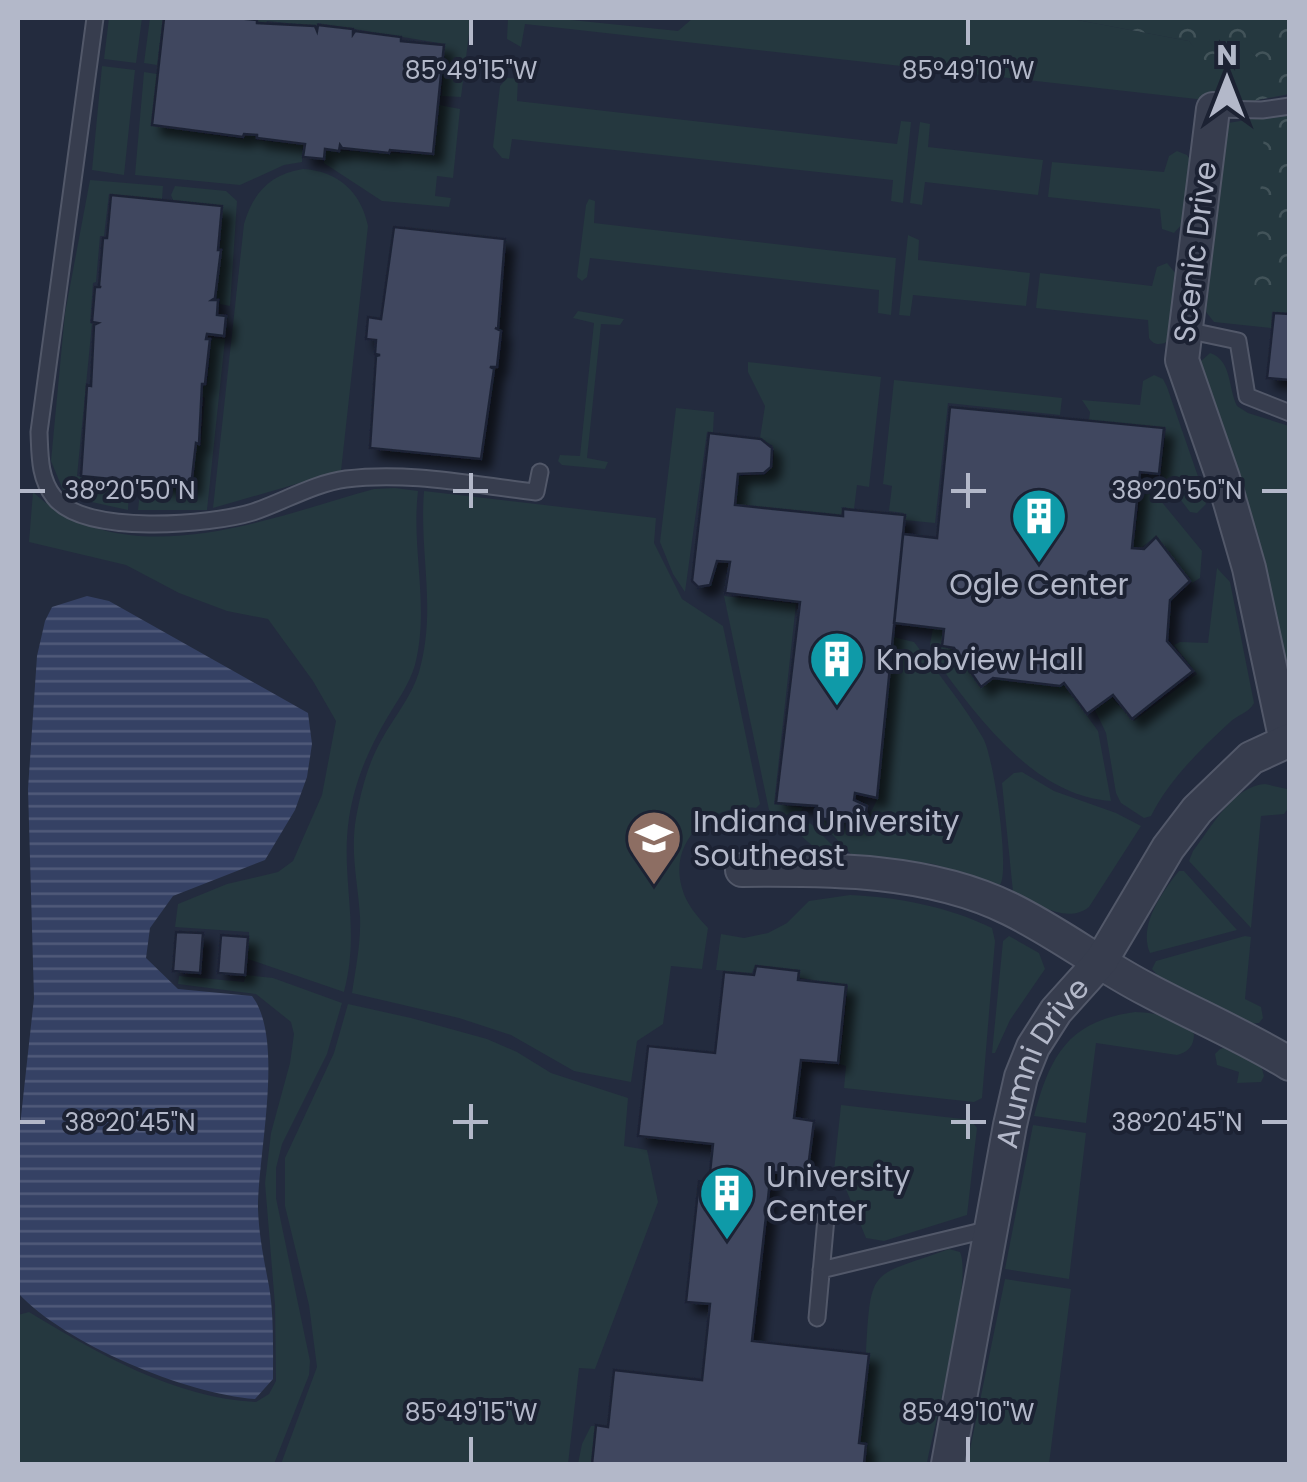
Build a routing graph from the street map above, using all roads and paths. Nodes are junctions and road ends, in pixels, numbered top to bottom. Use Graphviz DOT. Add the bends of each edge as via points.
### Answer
graph roads {
  1 [pos="95,18"];
  2 [pos="1290,106"];
  3 [pos="1213,109"];
  4 [pos="1186,330"];
  5 [pos="1290,413"];
  6 [pos="540,472"];
  7 [pos="1288,741"];
  8 [pos="742,870"];
  9 [pos="1101,961"];
  10 [pos="1290,1064"];
  11 [pos="826,1218"];
  12 [pos="990,1230"];
  13 [pos="821,1270"];
  14 [pos="817,1318"];
  15 [pos="948,1464"];
  1 -- 6 [label="lane" via="39,432 41,472 55,499 78,515 181,524 248,513 343,479 404,476 536,492"];
  2 -- 3 [label="lane"];
  3 -- 4 [label="street, Scenic Drive"];
  4 -- 5 [label="lane" via="1238,341 1247,396"];
  4 -- 7 [label="street, Scenic Drive" via="1182,360 1249,568"];
  7 -- 9 [label="street, Alumni Drive" via="1251,758 1197,810"];
  8 -- 9 [label="street" via="878,875 947,887 1006,907"];
  9 -- 10 [label="street"];
  9 -- 12 [label="street, Alumni Drive" via="1056,1011 1027,1062"];
  11 -- 13 [label="lane"];
  12 -- 13 [label="lane"];
  12 -- 15 [label="street, Alumni Drive"];
  13 -- 14 [label="lane"];
}
